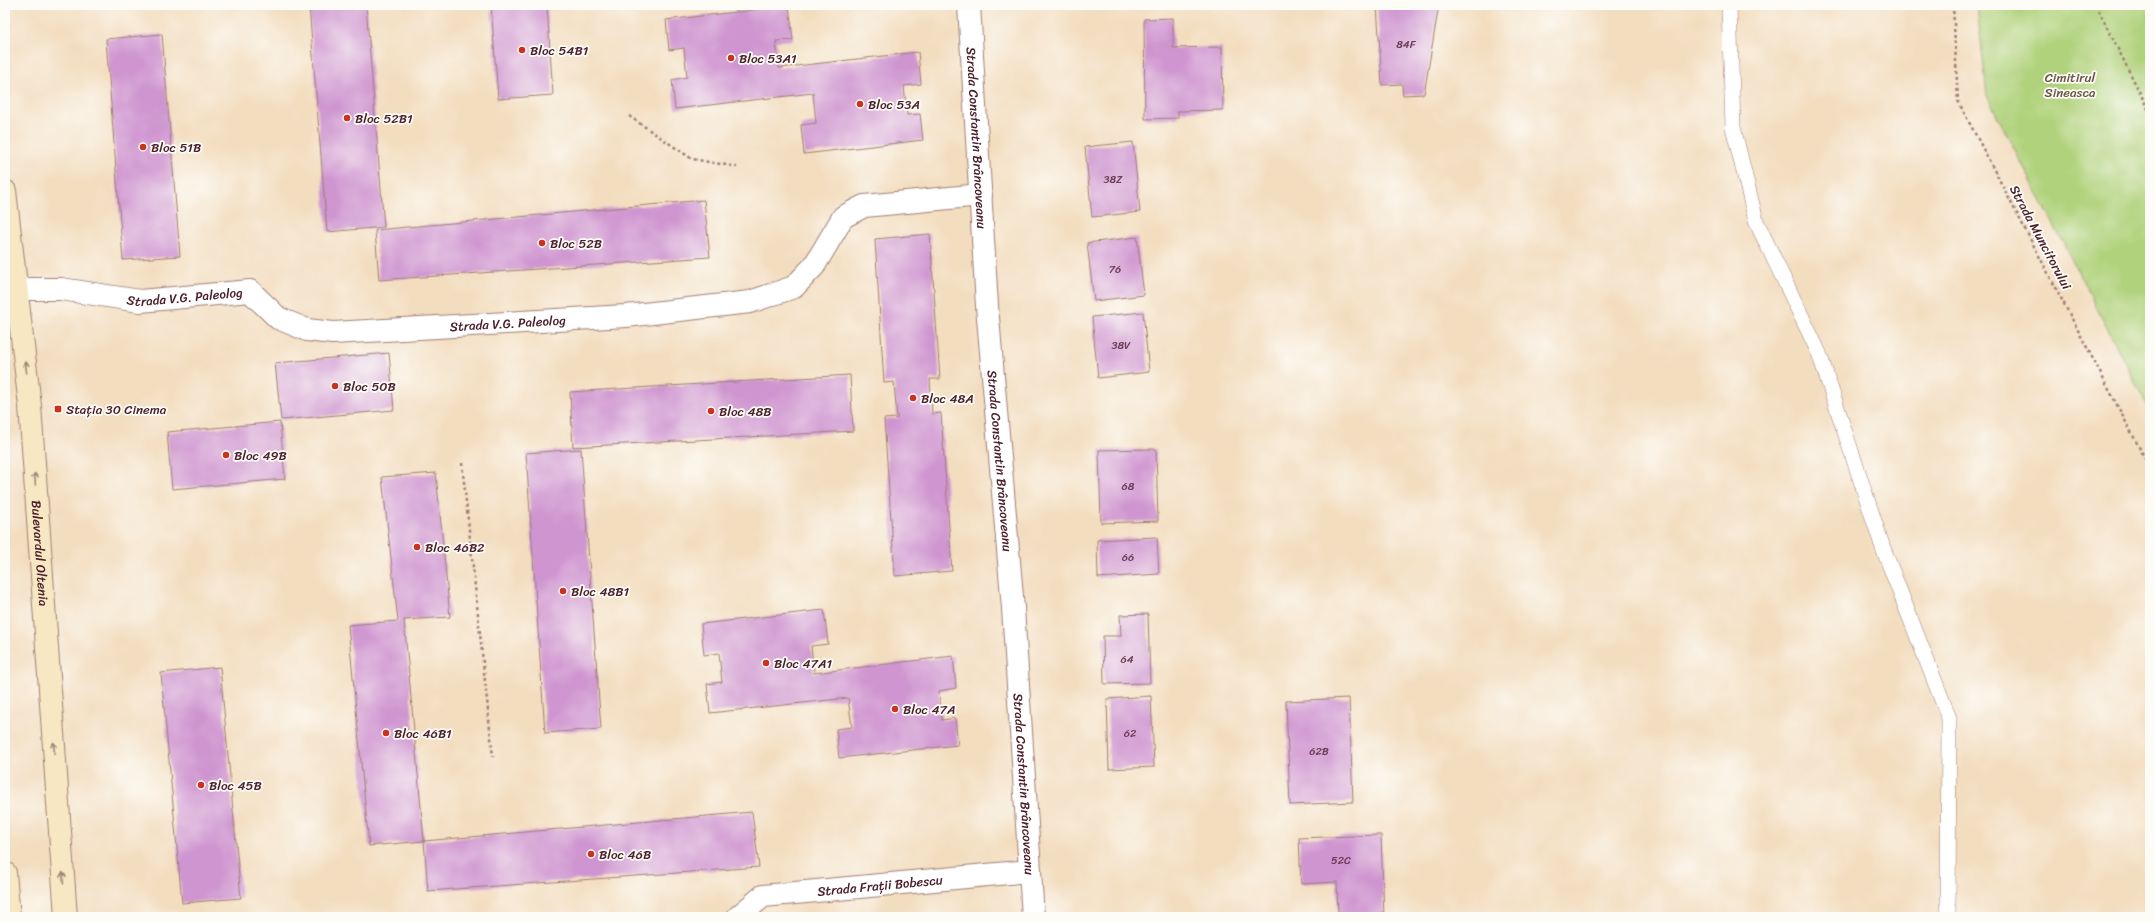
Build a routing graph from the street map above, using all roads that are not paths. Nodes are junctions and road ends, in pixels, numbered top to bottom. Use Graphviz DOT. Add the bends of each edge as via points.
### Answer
graph roads {
  1 [pos="969,5"];
  2 [pos="1729,5"];
  3 [pos="5,191"];
  4 [pos="981,195"];
  5 [pos="11,288"];
  6 [pos="1030,871"];
  7 [pos="5,873"];
  8 [pos="9,917"];
  9 [pos="66,917"];
  10 [pos="738,917"];
  11 [pos="1033,917"];
  12 [pos="1948,917"];
  1 -- 4 [label="street, Strada Constantin Brâncoveanu"];
  2 -- 12 [label="lane" via="1733,127 1756,221 1819,353 1883,548 1949,718"];
  3 -- 5 [label="street, Bulevardul Oltenia"];
  4 -- 5 [label="street, Strada V.G. Paleolog" via="864,206 843,217 814,266 794,287 750,302 626,316 333,333 307,330 278,318 250,291 140,301 61,289"];
  4 -- 6 [label="street, Strada Constantin Brâncoveanu" via="988,314 1013,608"];
  9 -- 5 [label="street, Bulevardul Oltenia, one-way" via="30,413"];
  6 -- 10 [label="street, Strada Frații Bobescu" via="763,896"];
  6 -- 11 [label="street, Strada Constantin Brâncoveanu"];
  7 -- 8 [label="street"];
}
